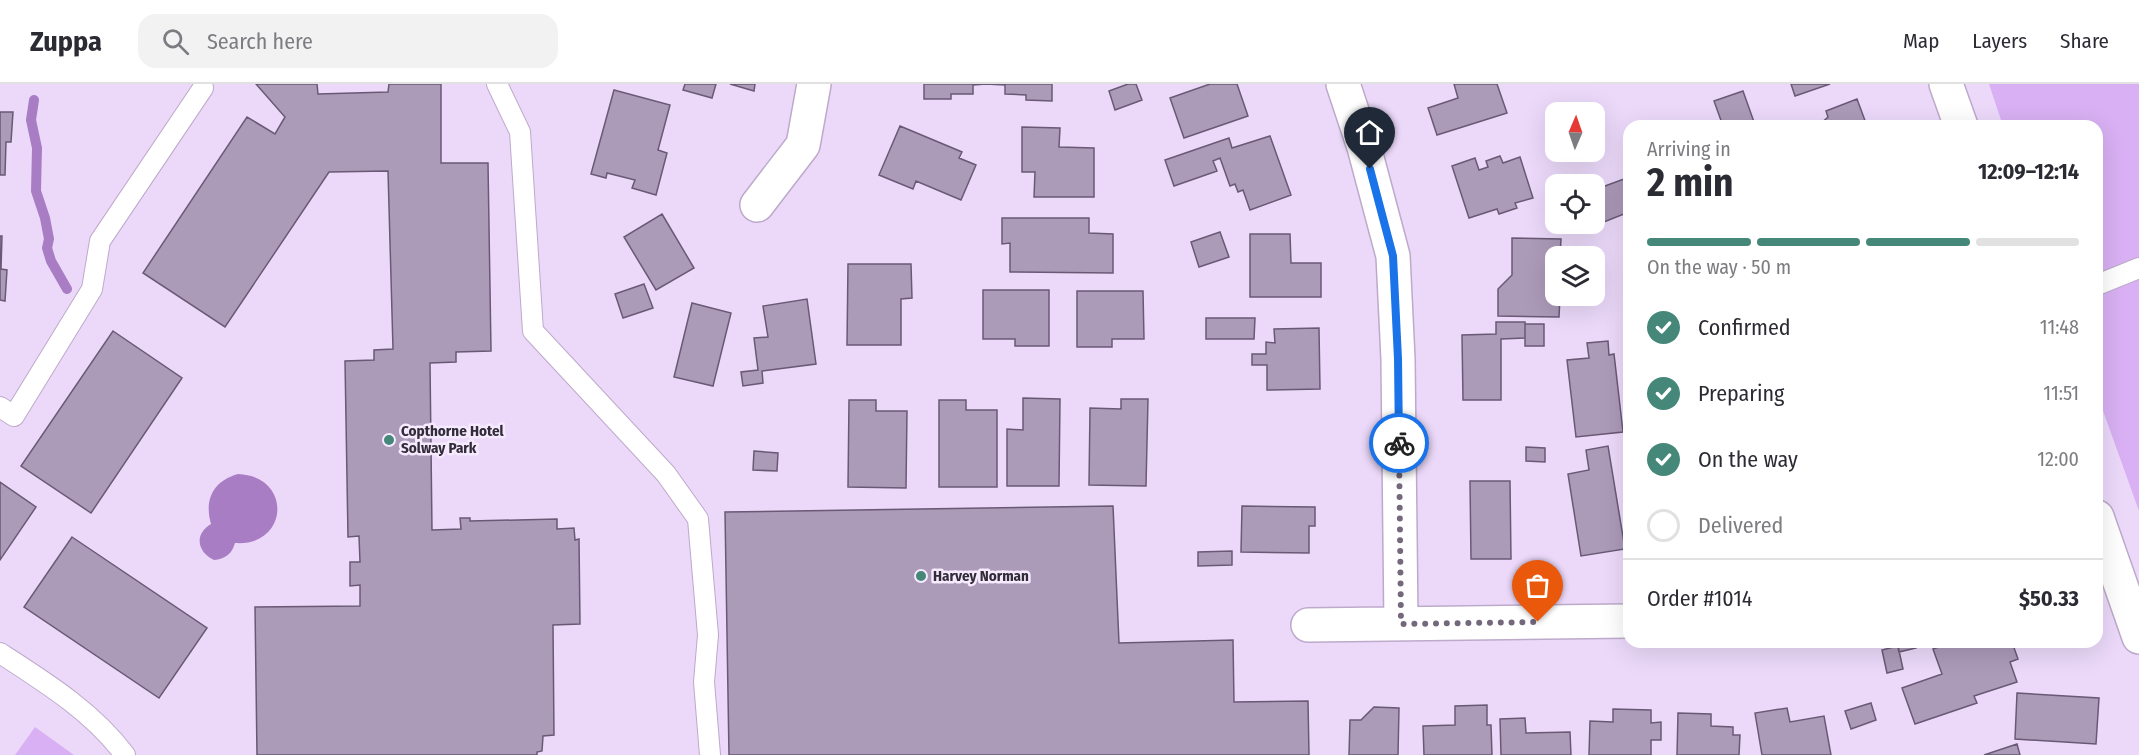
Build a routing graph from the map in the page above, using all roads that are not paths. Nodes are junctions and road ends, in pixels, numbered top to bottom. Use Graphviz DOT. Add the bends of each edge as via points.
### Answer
graph roads {
  1 [pos="497,84"];
  2 [pos="814,84"];
  3 [pos="1342,84"];
  4 [pos="1946,84"];
  5 [pos="203,88"];
  6 [pos="1959,120"];
  7 [pos="757,206"];
  8 [pos="2139,268"];
  9 [pos="2103,283"];
  10 [pos="0,407"];
  11 [pos="2103,535"];
  12 [pos="1623,621"];
  13 [pos="1401,624"];
  14 [pos="1308,625"];
  15 [pos="2139,637"];
  16 [pos="0,653"];
  17 [pos="125,755"];
  18 [pos="710,755"];
  1 -- 18 [label="lane" via="520,132 533,331 666,474 698,519 708,635 704,682"];
  2 -- 7 [label="street" via="803,145"];
  3 -- 13 [label="street" via="1364,147 1393,256"];
  4 -- 6 [label="street"];
  5 -- 10 [label="lane" via="100,241 92,289 14,416"];
  8 -- 9 [label="lane"];
  11 -- 15 [label="street"];
  12 -- 13 [label="street"];
  13 -- 14 [label="street"];
  16 -- 17 [label="lane" via="57,691 112,737"];
}
